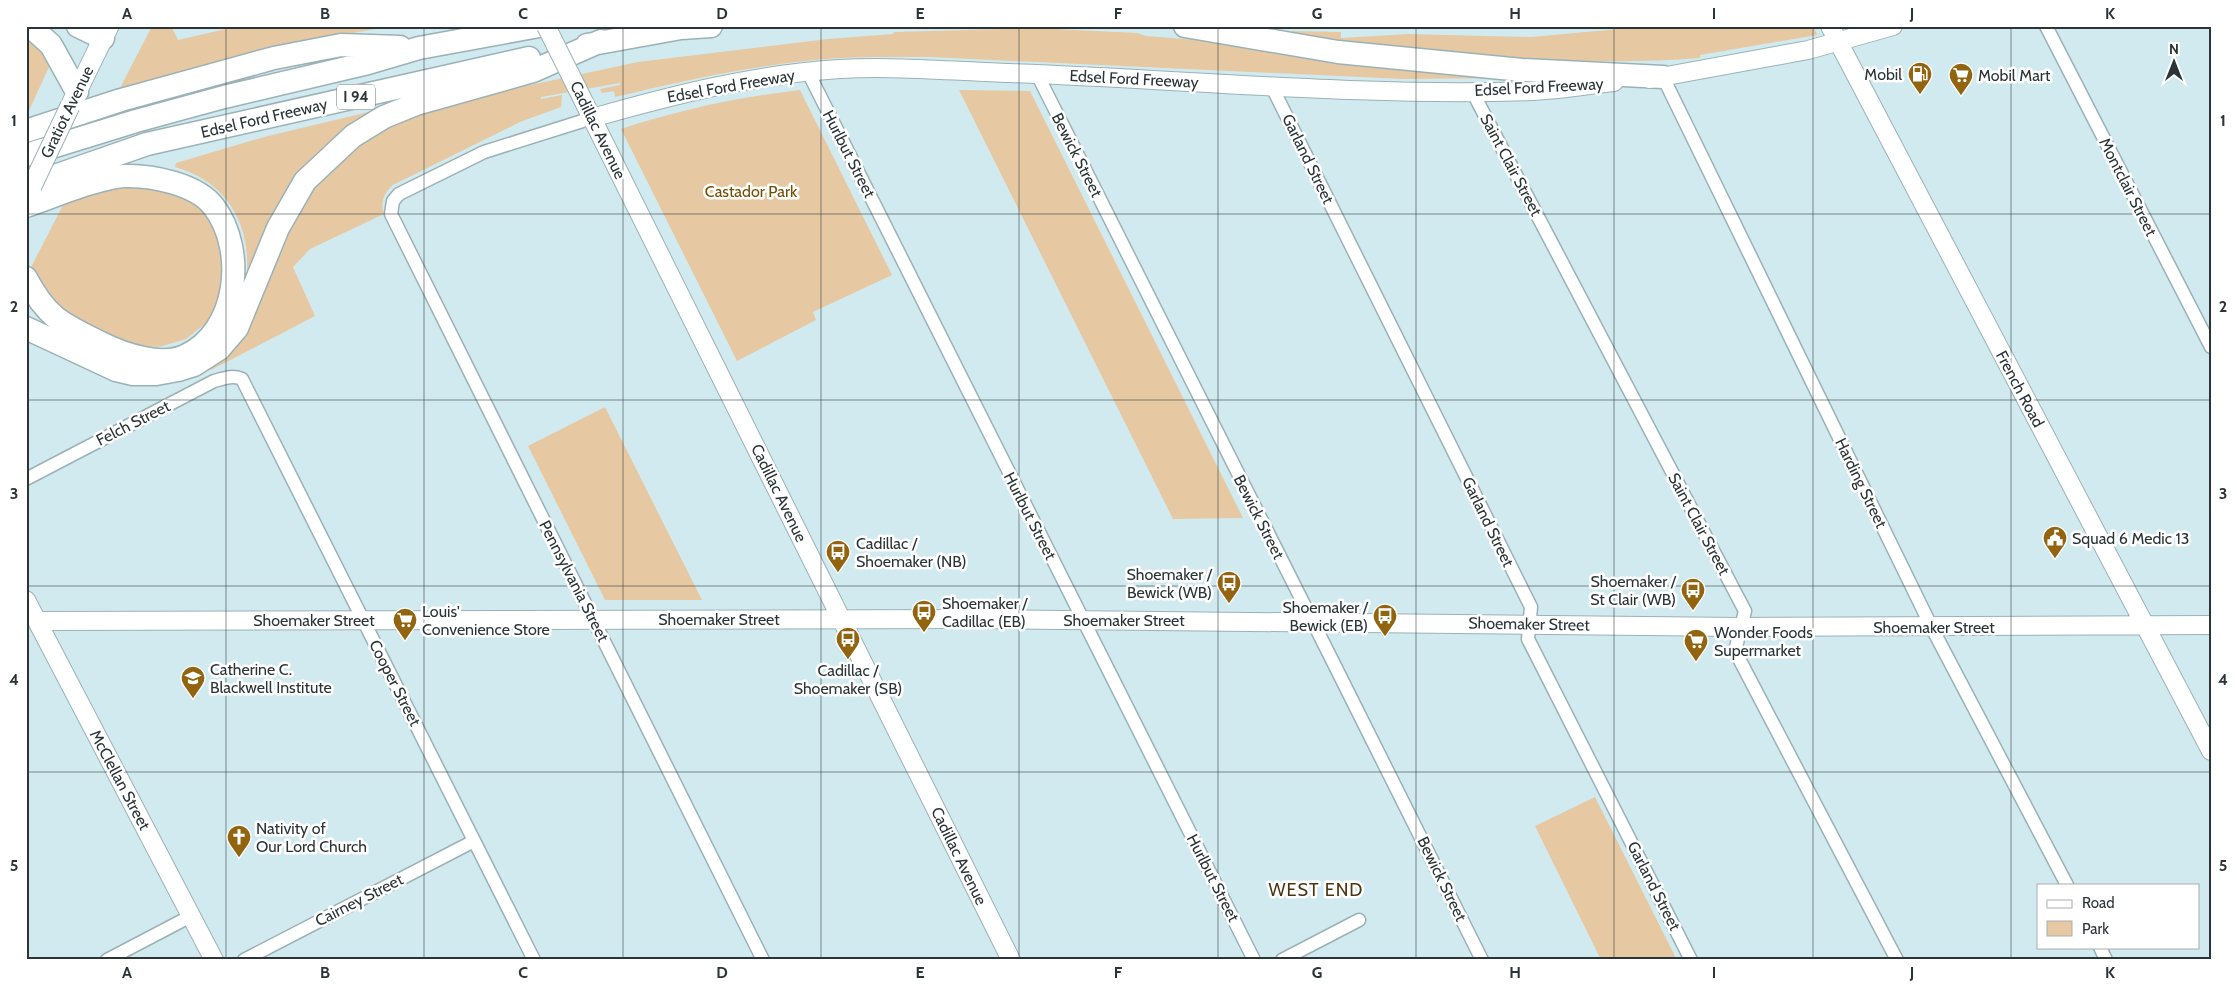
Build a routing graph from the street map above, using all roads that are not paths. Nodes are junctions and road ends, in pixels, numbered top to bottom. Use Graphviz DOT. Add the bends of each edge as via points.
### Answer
graph roads {
  1 [pos="30,26"];
  2 [pos="78,26"];
  3 [pos="539,26"];
  4 [pos="546,26"];
  5 [pos="711,26"];
  6 [pos="1185,26"];
  7 [pos="1893,26"];
  8 [pos="2046,26"];
  9 [pos="106,32"];
  10 [pos="1833,34"];
  11 [pos="601,41"];
  12 [pos="419,48"];
  13 [pos="808,72"];
  14 [pos="1037,74"];
  15 [pos="1663,77"];
  16 [pos="1271,85"];
  17 [pos="1472,91"];
  18 [pos="74,99"];
  19 [pos="592,118"];
  20 [pos="26,132"];
  21 [pos="26,155"];
  22 [pos="26,186"];
  23 [pos="26,198"];
  24 [pos="393,201"];
  25 [pos="26,206"];
  26 [pos="26,278"];
  27 [pos="26,328"];
  28 [pos="2211,347"];
  29 [pos="242,380"];
  30 [pos="26,479"];
  31 [pos="26,600"];
  32 [pos="594,619"];
  33 [pos="842,619"];
  34 [pos="37,620"];
  35 [pos="363,620"];
  36 [pos="1083,620"];
  37 [pos="1314,621"];
  38 [pos="1530,624"];
  39 [pos="2146,625"];
  40 [pos="2211,625"];
  41 [pos="1740,627"];
  42 [pos="1932,628"];
  43 [pos="2211,751"];
  44 [pos="474,841"];
  45 [pos="2066,884"];
  46 [pos="191,916"];
  47 [pos="1359,920"];
  48 [pos="2100,948"];
  49 [pos="107,960"];
  50 [pos="214,960"];
  51 [pos="244,960"];
  52 [pos="534,960"];
  53 [pos="763,960"];
  54 [pos="1011,960"];
  55 [pos="1254,960"];
  56 [pos="1282,960"];
  57 [pos="1482,960"];
  58 [pos="1691,960"];
  59 [pos="1897,960"];
  60 [pos="2106,960"];
  1 -- 18 [label="highway" via="51,45"];
  2 -- 9 [label="highway"];
  3 -- 12 [label="highway, Edsel Ford Freeway / I 94"];
  4 -- 19 [label="street, Cadillac Avenue, bridge"];
  5 -- 11 [label="highway, Edsel Ford Freeway / I 94"];
  6 -- 15 [label="highway" via="1358,54 1522,70"];
  7 -- 10 [label="street, Edsel Ford Freeway"];
  8 -- 28 [label="street, Montclair Street"];
  9 -- 18 [label="main road, Gratiot Avenue"];
  10 -- 15 [label="street, Edsel Ford Freeway" via="1808,50"];
  10 -- 39 [label="street, French Road"];
  11 -- 22 [label="highway, Edsel Ford Freeway / I 94" via="147,144"];
  11 -- 27 [label="highway" via="533,71 416,104 384,117 353,136 305,180 278,228 238,328 218,349 194,364 156,374 134,374 116,370"];
  12 -- 20 [label="highway" via="342,45 274,58 121,100"];
  12 -- 21 [label="highway, Edsel Ford Freeway / I 94" via="206,102"];
  13 -- 14 [label="street, Edsel Ford Freeway" via="871,68"];
  13 -- 19 [label="street, Edsel Ford Freeway" via="704,88"];
  13 -- 36 [label="street, Hurlbut Street"];
  14 -- 16 [label="street, Edsel Ford Freeway"];
  14 -- 37 [label="street, Bewick Street" via="1262,524"];
  15 -- 17 [label="street, Edsel Ford Freeway" via="1534,91"];
  15 -- 42 [label="street, Harding Street"];
  16 -- 17 [label="street, Edsel Ford Freeway"];
  16 -- 38 [label="street, Garland Street" via="1531,607"];
  17 -- 41 [label="street, Saint Clair Street" via="1745,611"];
  18 -- 23 [label="main road, Gratiot Avenue, bridge"];
  19 -- 24 [label="street, Edsel Ford Freeway" via="484,152 399,194"];
  19 -- 33 [label="street, Cadillac Avenue"];
  24 -- 32 [label="street, Pennsylvania Street" via="390,209 392,218"];
  25 -- 26 [label="highway" via="123,176 162,179 192,190 214,206 226,226 234,279 227,310 218,328 201,346 184,357 159,360 113,350 63,323 44,308"];
  29 -- 30 [label="street, Felch Street" via="235,376 214,381"];
  29 -- 35 [label="street, Cooper Street"];
  31 -- 34 [label="street, McClellan Street"];
  32 -- 33 [label="street, Shoemaker Street"];
  32 -- 35 [label="street, Shoemaker Street"];
  32 -- 53 [label="street, Pennsylvania Street"];
  33 -- 36 [label="street, Shoemaker Street"];
  33 -- 54 [label="street, Cadillac Avenue"];
  34 -- 35 [label="street, Shoemaker Street"];
  34 -- 46 [label="street, McClellan Street"];
  35 -- 44 [label="street, Cooper Street"];
  36 -- 37 [label="street, Shoemaker Street"];
  36 -- 55 [label="street, Hurlbut Street"];
  37 -- 38 [label="street, Shoemaker Street"];
  37 -- 57 [label="street, Bewick Street"];
  38 -- 41 [label="street, Shoemaker Street"];
  38 -- 58 [label="street, Garland Street" via="1528,639"];
  39 -- 40 [label="street, Shoemaker Street"];
  39 -- 42 [label="street, Shoemaker Street"];
  39 -- 43 [label="street, French Road"];
  41 -- 42 [label="street, Shoemaker Street"];
  41 -- 59 [label="street, Saint Clair Street" via="1735,651"];
  42 -- 45 [label="street, Harding Street"];
  44 -- 51 [label="street, Cairney Street"];
  44 -- 52 [label="street, Cooper Street"];
  46 -- 49 [label="street"];
  46 -- 50 [label="street, McClellan Street"];
  47 -- 56 [label="street"];
  48 -- 60 [label="street"];
}
